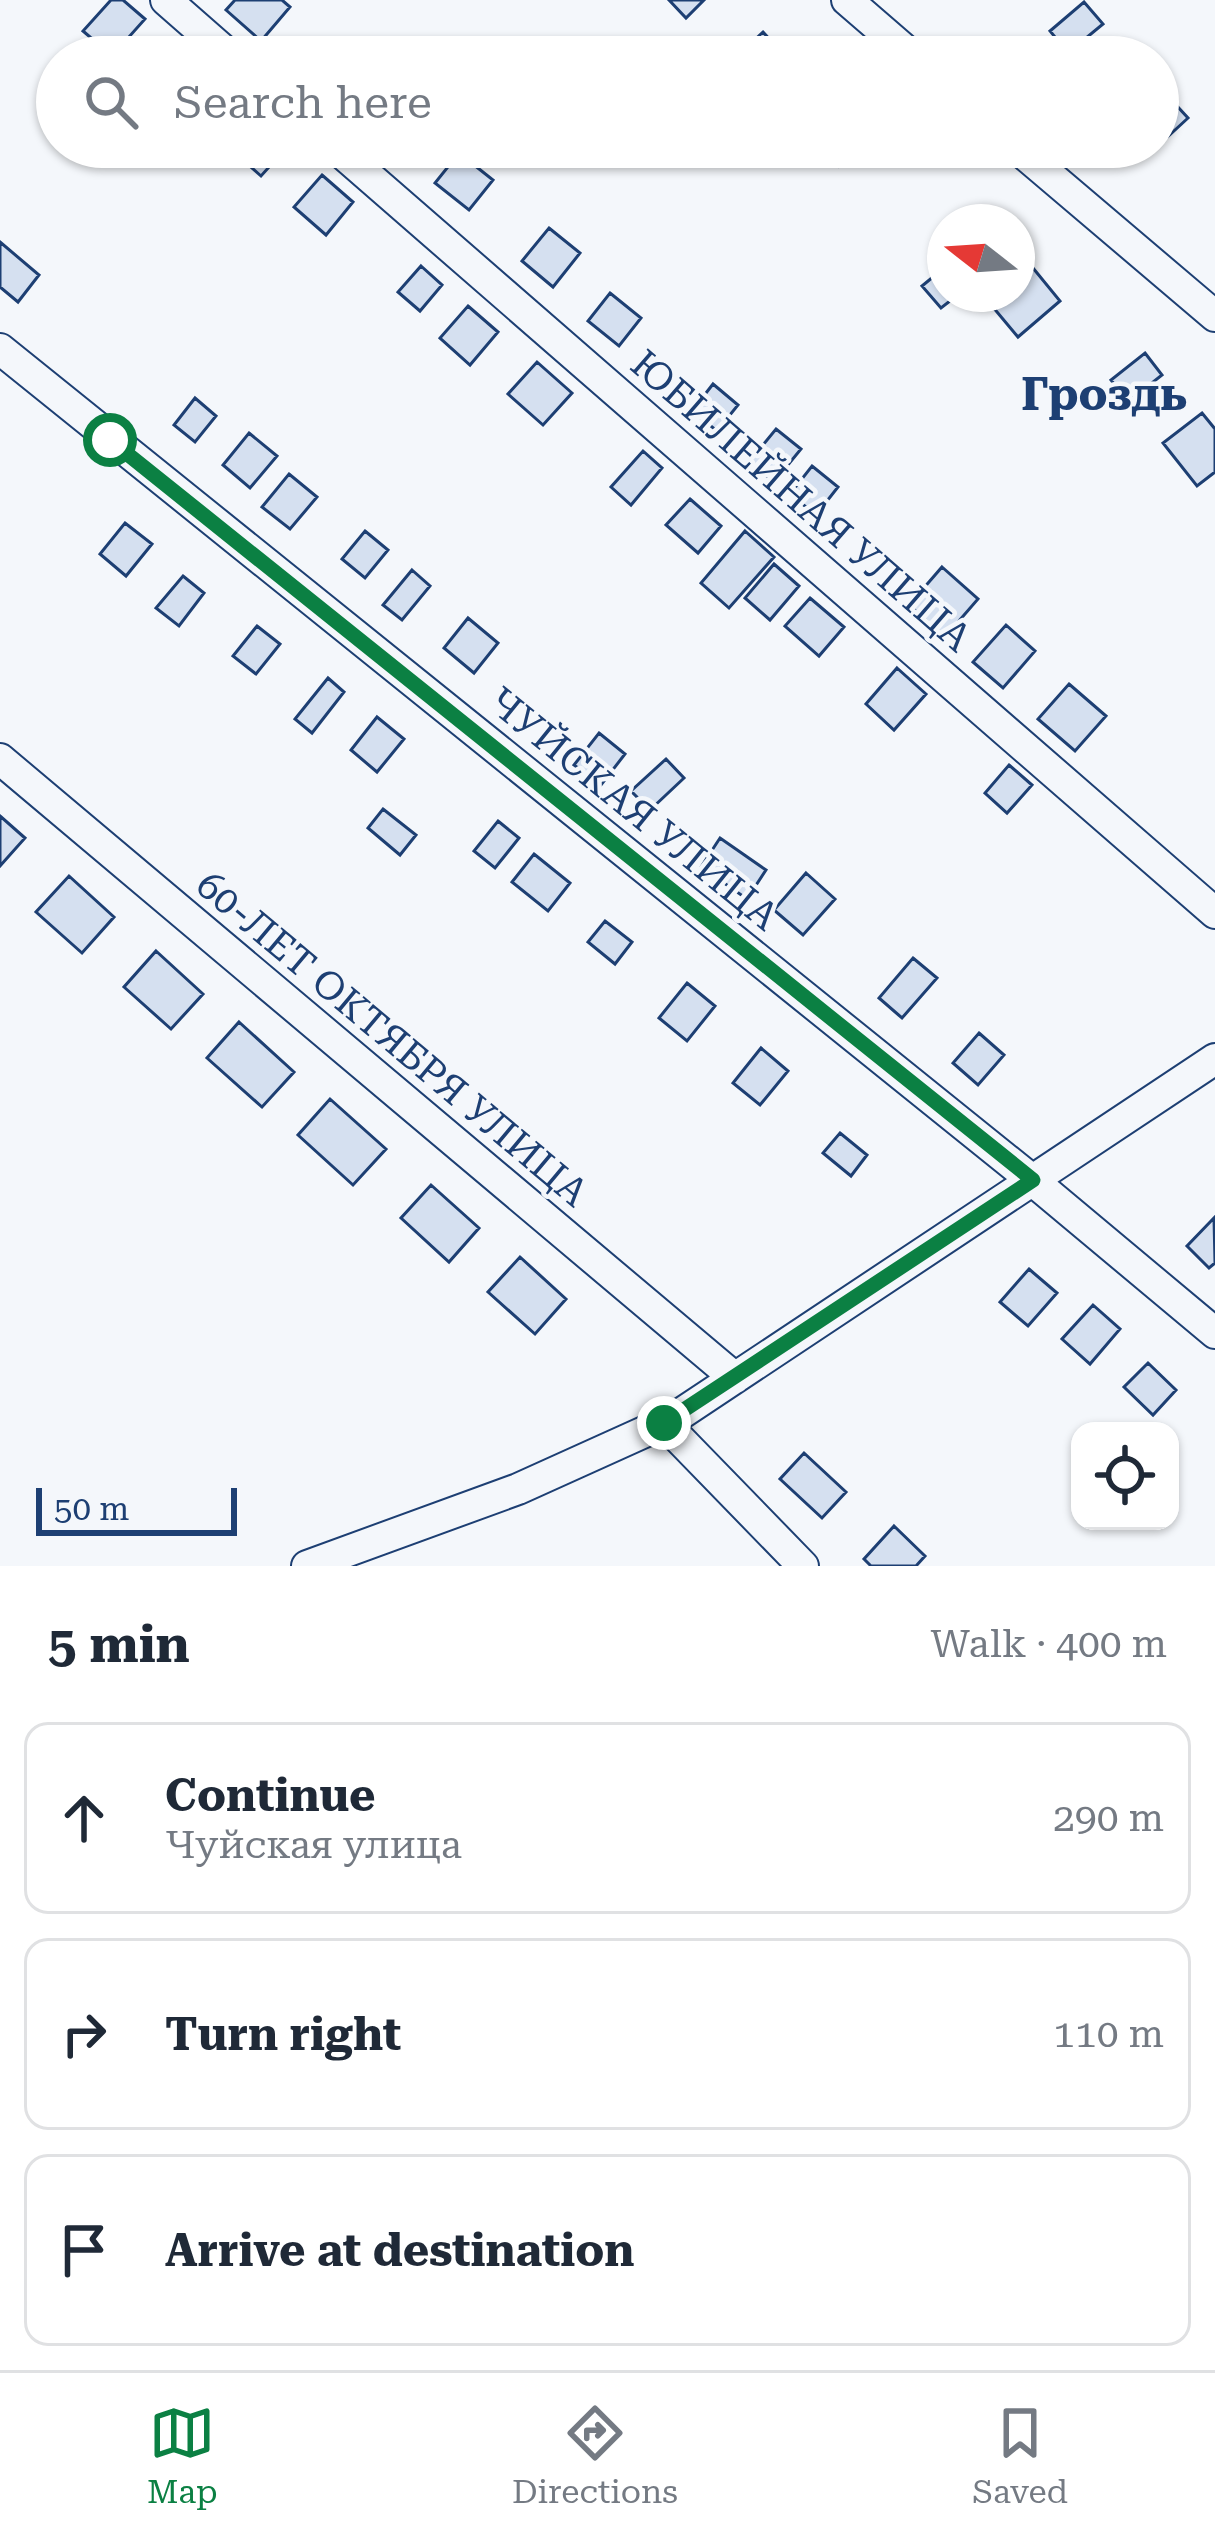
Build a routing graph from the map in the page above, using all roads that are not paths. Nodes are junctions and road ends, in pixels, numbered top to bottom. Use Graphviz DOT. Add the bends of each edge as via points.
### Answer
graph roads {
  1 [pos="847,0"];
  2 [pos="176,3"];
  3 [pos="210,36"];
  4 [pos="889,36"];
  5 [pos="359,168"];
  6 [pos="1041,168"];
  7 [pos="1215,316"];
  8 [pos="0,349"];
  9 [pos="0,759"];
  10 [pos="1215,913"];
  11 [pos="1215,1059"];
  12 [pos="1033,1180"];
  13 [pos="1215,1333"];
  14 [pos="735,1378"];
  15 [pos="664,1423"];
  16 [pos="307,1566"];
  17 [pos="803,1566"];
  1 -- 4 [label="street"];
  2 -- 3 [label="street"];
  5 -- 10 [label="street, ЮБИЛЕЙНАЯ УЛИЦА"];
  6 -- 7 [label="street"];
  8 -- 12 [label="street, ЧУЙСКАЯ УЛИЦА"];
  9 -- 14 [label="street, 60-ЛЕТ ОКТЯБРЯ УЛИЦА"];
  11 -- 12 [label="street"];
  12 -- 13 [label="street, ЧУЙСКАЯ УЛИЦА"];
  12 -- 14 [label="street"];
  14 -- 15 [label="street"];
  15 -- 16 [label="street" via="518,1489"];
  15 -- 17 [label="street"];
}
